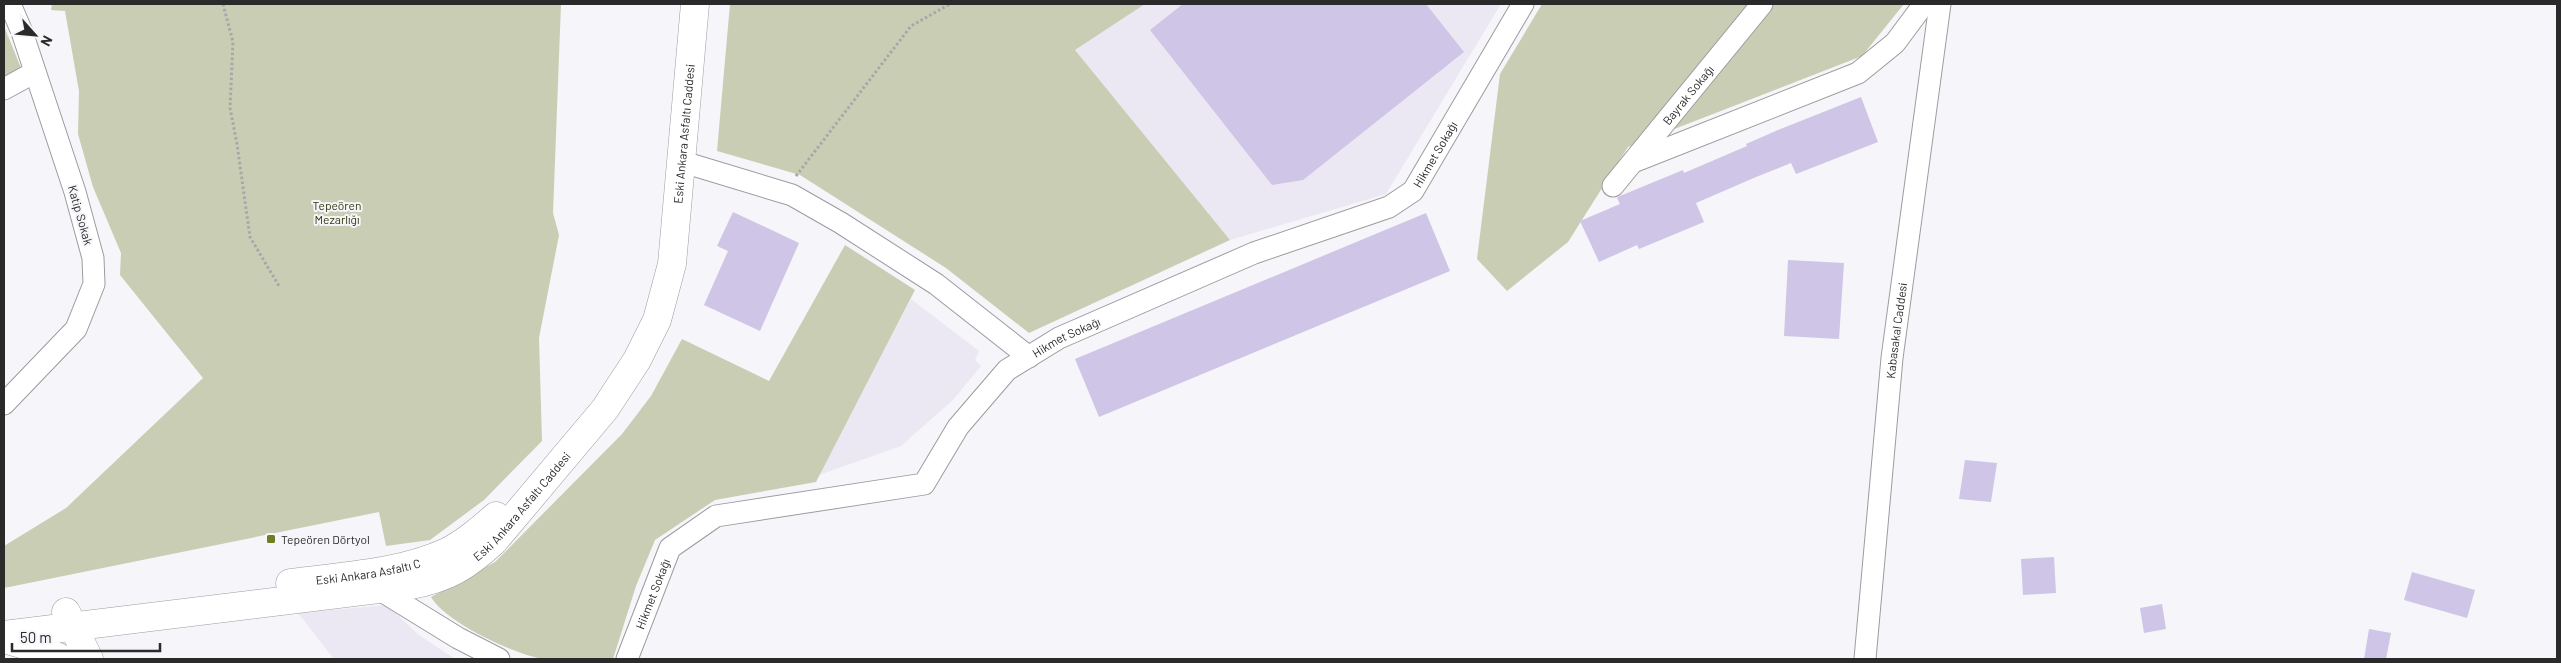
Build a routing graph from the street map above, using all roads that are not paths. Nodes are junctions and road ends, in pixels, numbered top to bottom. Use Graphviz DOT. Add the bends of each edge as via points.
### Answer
graph roads {
  1 [pos="10,4"];
  2 [pos="695,4"];
  3 [pos="1523,4"];
  4 [pos="1762,4"];
  5 [pos="1924,4"];
  6 [pos="1940,4"];
  7 [pos="35,72"];
  8 [pos="4,89"];
  9 [pos="683,162"];
  10 [pos="1632,162"];
  11 [pos="1613,186"];
  12 [pos="1029,357"];
  13 [pos="4,404"];
  14 [pos="566,456"];
  15 [pos="380,590"];
  16 [pos="128,612"];
  17 [pos="4,619"];
  18 [pos="69,620"];
  19 [pos="4,635"];
  20 [pos="4,639"];
  21 [pos="62,659"];
  22 [pos="89,659"];
  23 [pos="95,659"];
  24 [pos="499,659"];
  25 [pos="627,659"];
  26 [pos="1866,659"];
  1 -- 7 [label="street, Katip Sokak"];
  2 -- 9 [label="main road, Eski Ankara Asfaltı Caddesi"];
  3 -- 12 [label="street, Hikmet Sokağı" via="1413,191 1389,207 1254,253 1059,338"];
  4 -- 10 [label="street, Bayrak Sokağı"];
  5 -- 10 [label="street" via="1895,42 1858,73"];
  6 -- 26 [label="street, Kabasakal Caddesi" via="1892,358"];
  7 -- 8 [label="street"];
  7 -- 13 [label="street, Katip Sokak" via="75,192 92,258 94,284 76,330"];
  9 -- 12 [label="street" via="792,195 842,223 936,284"];
  9 -- 14 [label="main road, Eski Ankara Asfaltı Caddesi" via="672,264 657,320 637,360 605,409"];
  10 -- 11 [label="street, Bayrak Sokağı"];
  12 -- 25 [label="street, Hikmet Sokağı" via="1007,370 958,427 924,484 716,516 670,548"];
  14 -- 15 [label="main road, Eski Ankara Asfaltı Caddesi" via="494,541 466,565 432,581"];
  14 -- 16 [label="main road, Eski Ankara Asfaltı C" via="471,537 447,552 425,560 390,569"];
  15 -- 16 [label="main road, Eski Ankara Asfaltı Caddesi"];
  15 -- 24 [label="street"];
  16 -- 18 [label="main road, Eski Ankara Asfaltı Caddesi"];
  16 -- 23 [label="main road" via="98,643"];
  17 -- 18 [label="main road, Eski Ankara Asfaltı Caddesi"];
  18 -- 19 [label="main road, Eski Ankara Asfaltı Caddesi"];
  18 -- 22 [label="main road"];
  20 -- 21 [label="main road"];
}
